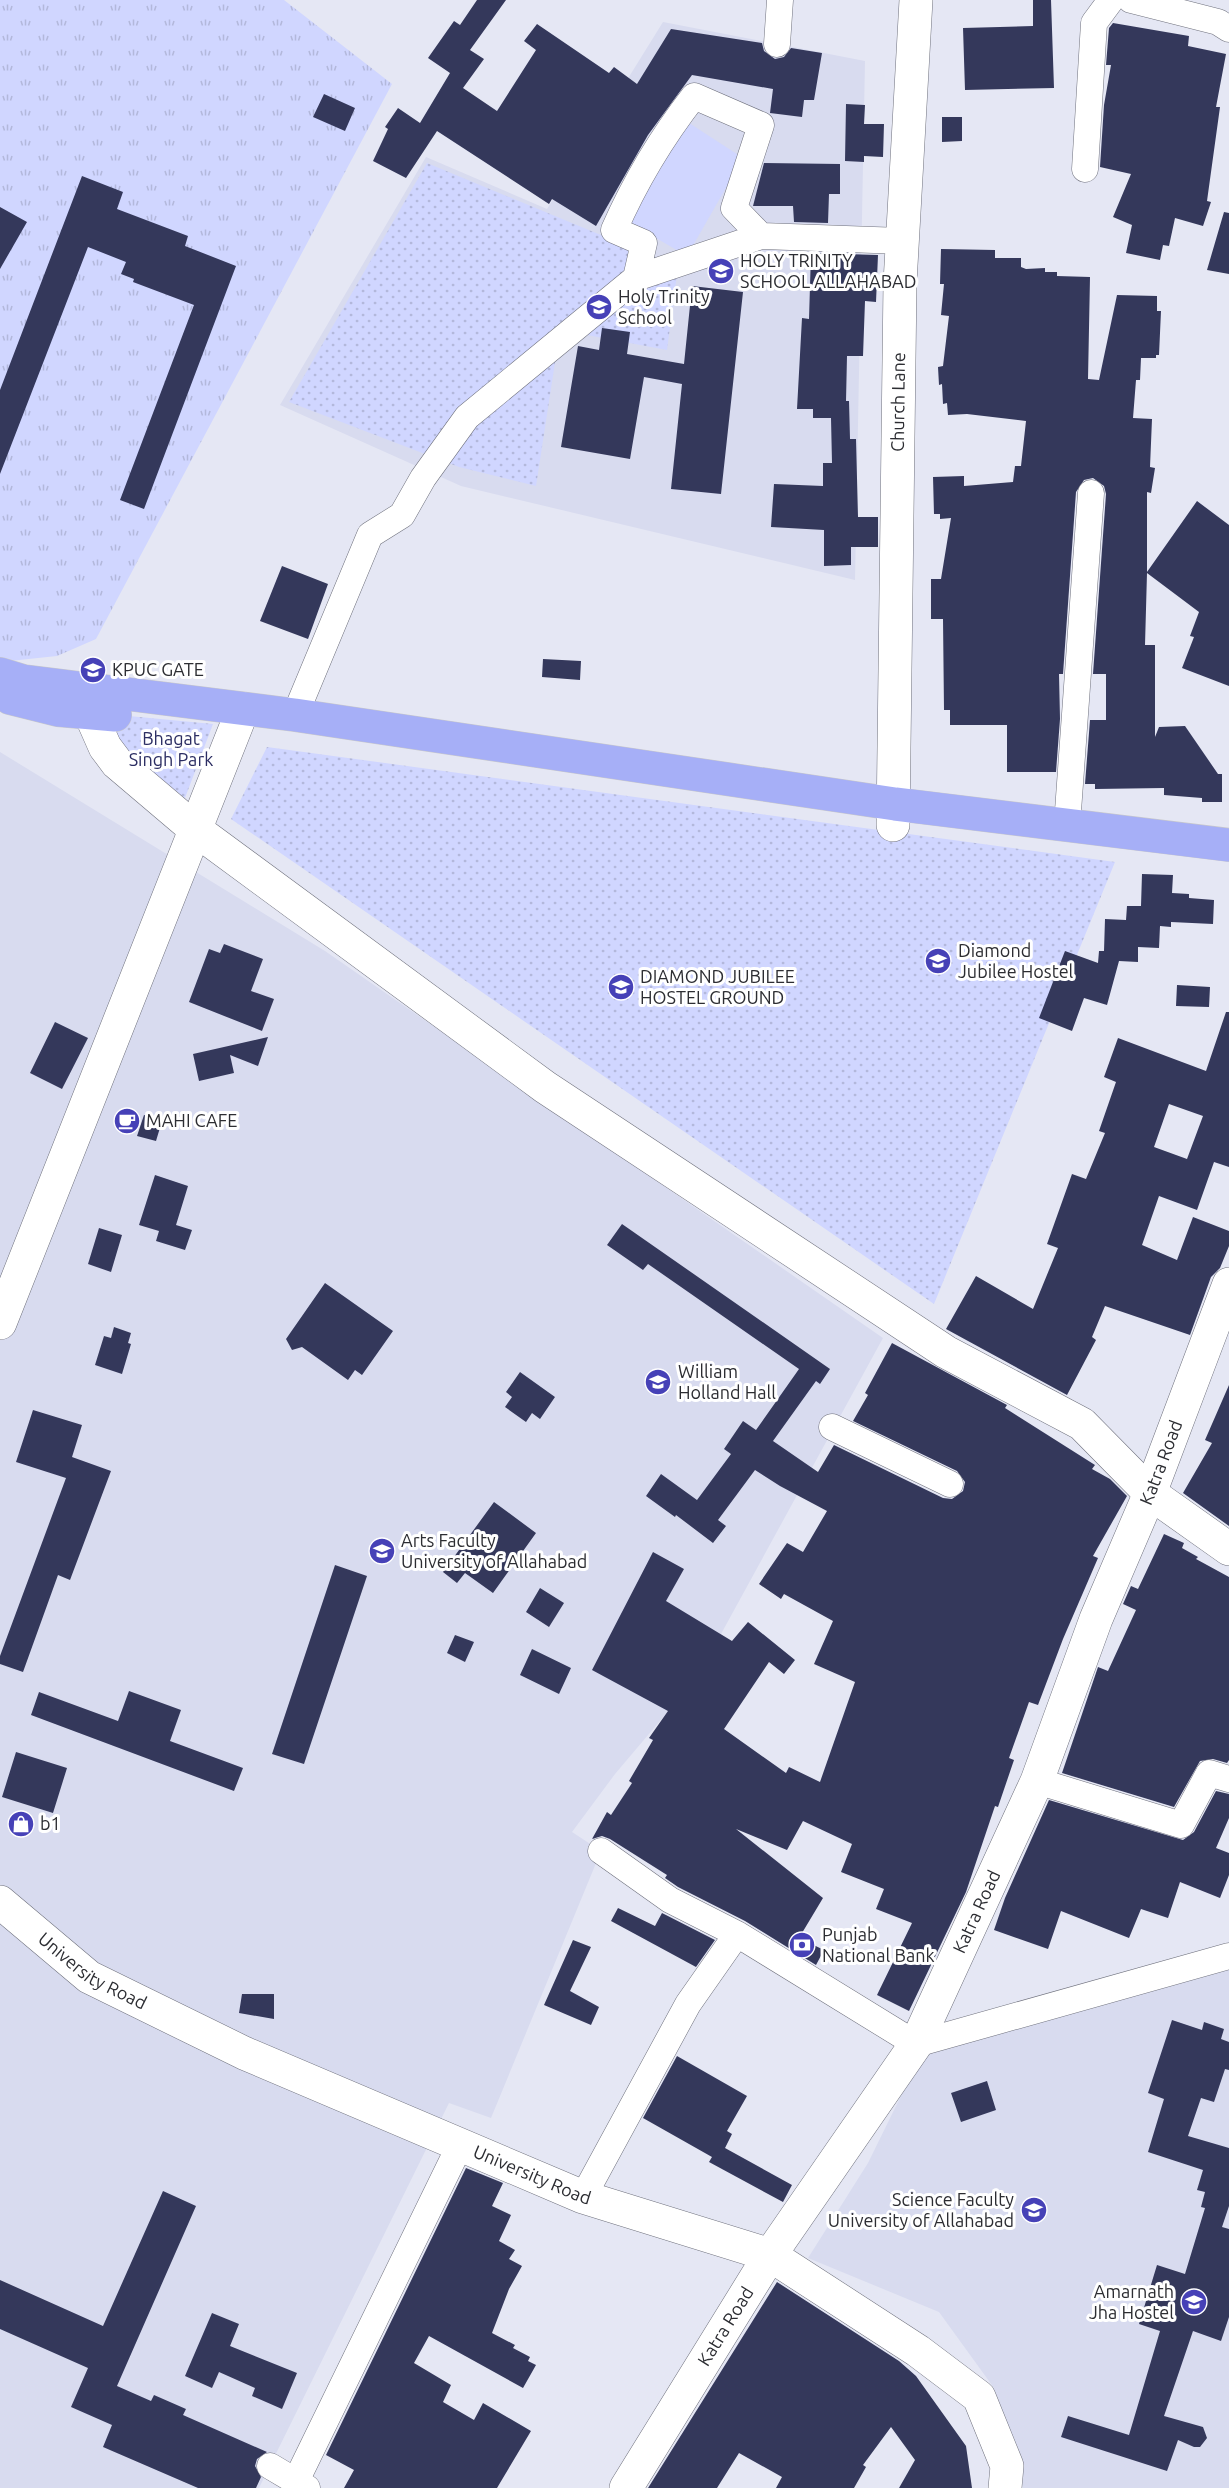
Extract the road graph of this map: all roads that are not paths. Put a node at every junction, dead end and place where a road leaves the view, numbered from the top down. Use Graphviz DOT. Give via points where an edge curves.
graph roads {
  1 [pos="780,0"];
  2 [pos="916,0"];
  3 [pos="1111,0"];
  4 [pos="1131,0"];
  5 [pos="1229,29"];
  6 [pos="777,44"];
  7 [pos="1086,169"];
  8 [pos="761,236"];
  9 [pos="902,241"];
  10 [pos="636,278"];
  11 [pos="1091,493"];
  12 [pos="0,674"];
  13 [pos="0,695"];
  14 [pos="90,713"];
  15 [pos="295,715"];
  16 [pos="239,719"];
  17 [pos="894,815"];
  18 [pos="1067,825"];
  19 [pos="196,830"];
  20 [pos="1229,844"];
  21 [pos="1229,865"];
  22 [pos="1229,1284"];
  23 [pos="0,1323"];
  24 [pos="832,1427"];
  25 [pos="950,1484"];
  26 [pos="1150,1493"];
  27 [pos="1229,1549"];
  28 [pos="1229,1779"];
  29 [pos="1037,1781"];
  30 [pos="601,1851"];
  31 [pos="0,1902"];
  32 [pos="736,1934"];
  33 [pos="1229,1956"];
  34 [pos="916,2043"];
  35 [pos="460,2145"];
  36 [pos="583,2197"];
  37 [pos="770,2255"];
  38 [pos="270,2466"];
  39 [pos="301,2485"];
  40 [pos="626,2488"];
  41 [pos="1005,2488"];
  1 -- 6 [label="street"];
  2 -- 9 [label="street, Church Lane"];
  3 -- 7 [label="street" via="1094,23"];
  4 -- 5 [label="street" via="1218,22"];
  8 -- 9 [label="street"];
  8 -- 10 [label="street"];
  8 -- 10 [label="street" via="734,208 761,125 694,96 632,191 614,230 644,243"];
  9 -- 17 [label="street, Church Lane"];
  10 -- 15 [label="street" via="467,417 402,515 370,535"];
  11 -- 18 [label="street"];
  12 -- 16 [label="highway"];
  13 -- 14 [label="highway" via="58,710"];
  14 -- 16 [label="highway"];
  14 -- 19 [label="street" via="117,763"];
  15 -- 16 [label="highway"];
  15 -- 17 [label="highway"];
  16 -- 17 [label="highway"];
  16 -- 19 [label="street"];
  17 -- 18 [label="highway"];
  17 -- 21 [label="highway"];
  18 -- 20 [label="highway"];
  19 -- 23 [label="street"];
  19 -- 26 [label="street" via="545,1087 946,1352 1082,1424"];
  22 -- 26 [label="street, Katra Road"];
  24 -- 25 [label="street"];
  26 -- 27 [label="street"];
  26 -- 29 [label="street, Katra Road" via="1096,1619"];
  28 -- 29 [label="street" via="1209,1773 1181,1825"];
  29 -- 34 [label="street, Katra Road"];
  30 -- 32 [label="street" via="670,1900"];
  31 -- 35 [label="street, University Road" via="89,1977 244,2053"];
  32 -- 34 [label="street"];
  32 -- 36 [label="street" via="688,2004"];
  33 -- 34 [label="street"];
  34 -- 37 [label="street, Katra Road"];
  35 -- 36 [label="street, University Road"];
  35 -- 39 [label="street"];
  36 -- 37 [label="street, University Road"];
  37 -- 40 [label="street, Katra Road"];
  37 -- 41 [label="street, University Road" via="918,2351 979,2397 1007,2466"];
  38 -- 39 [label="street"];
}
